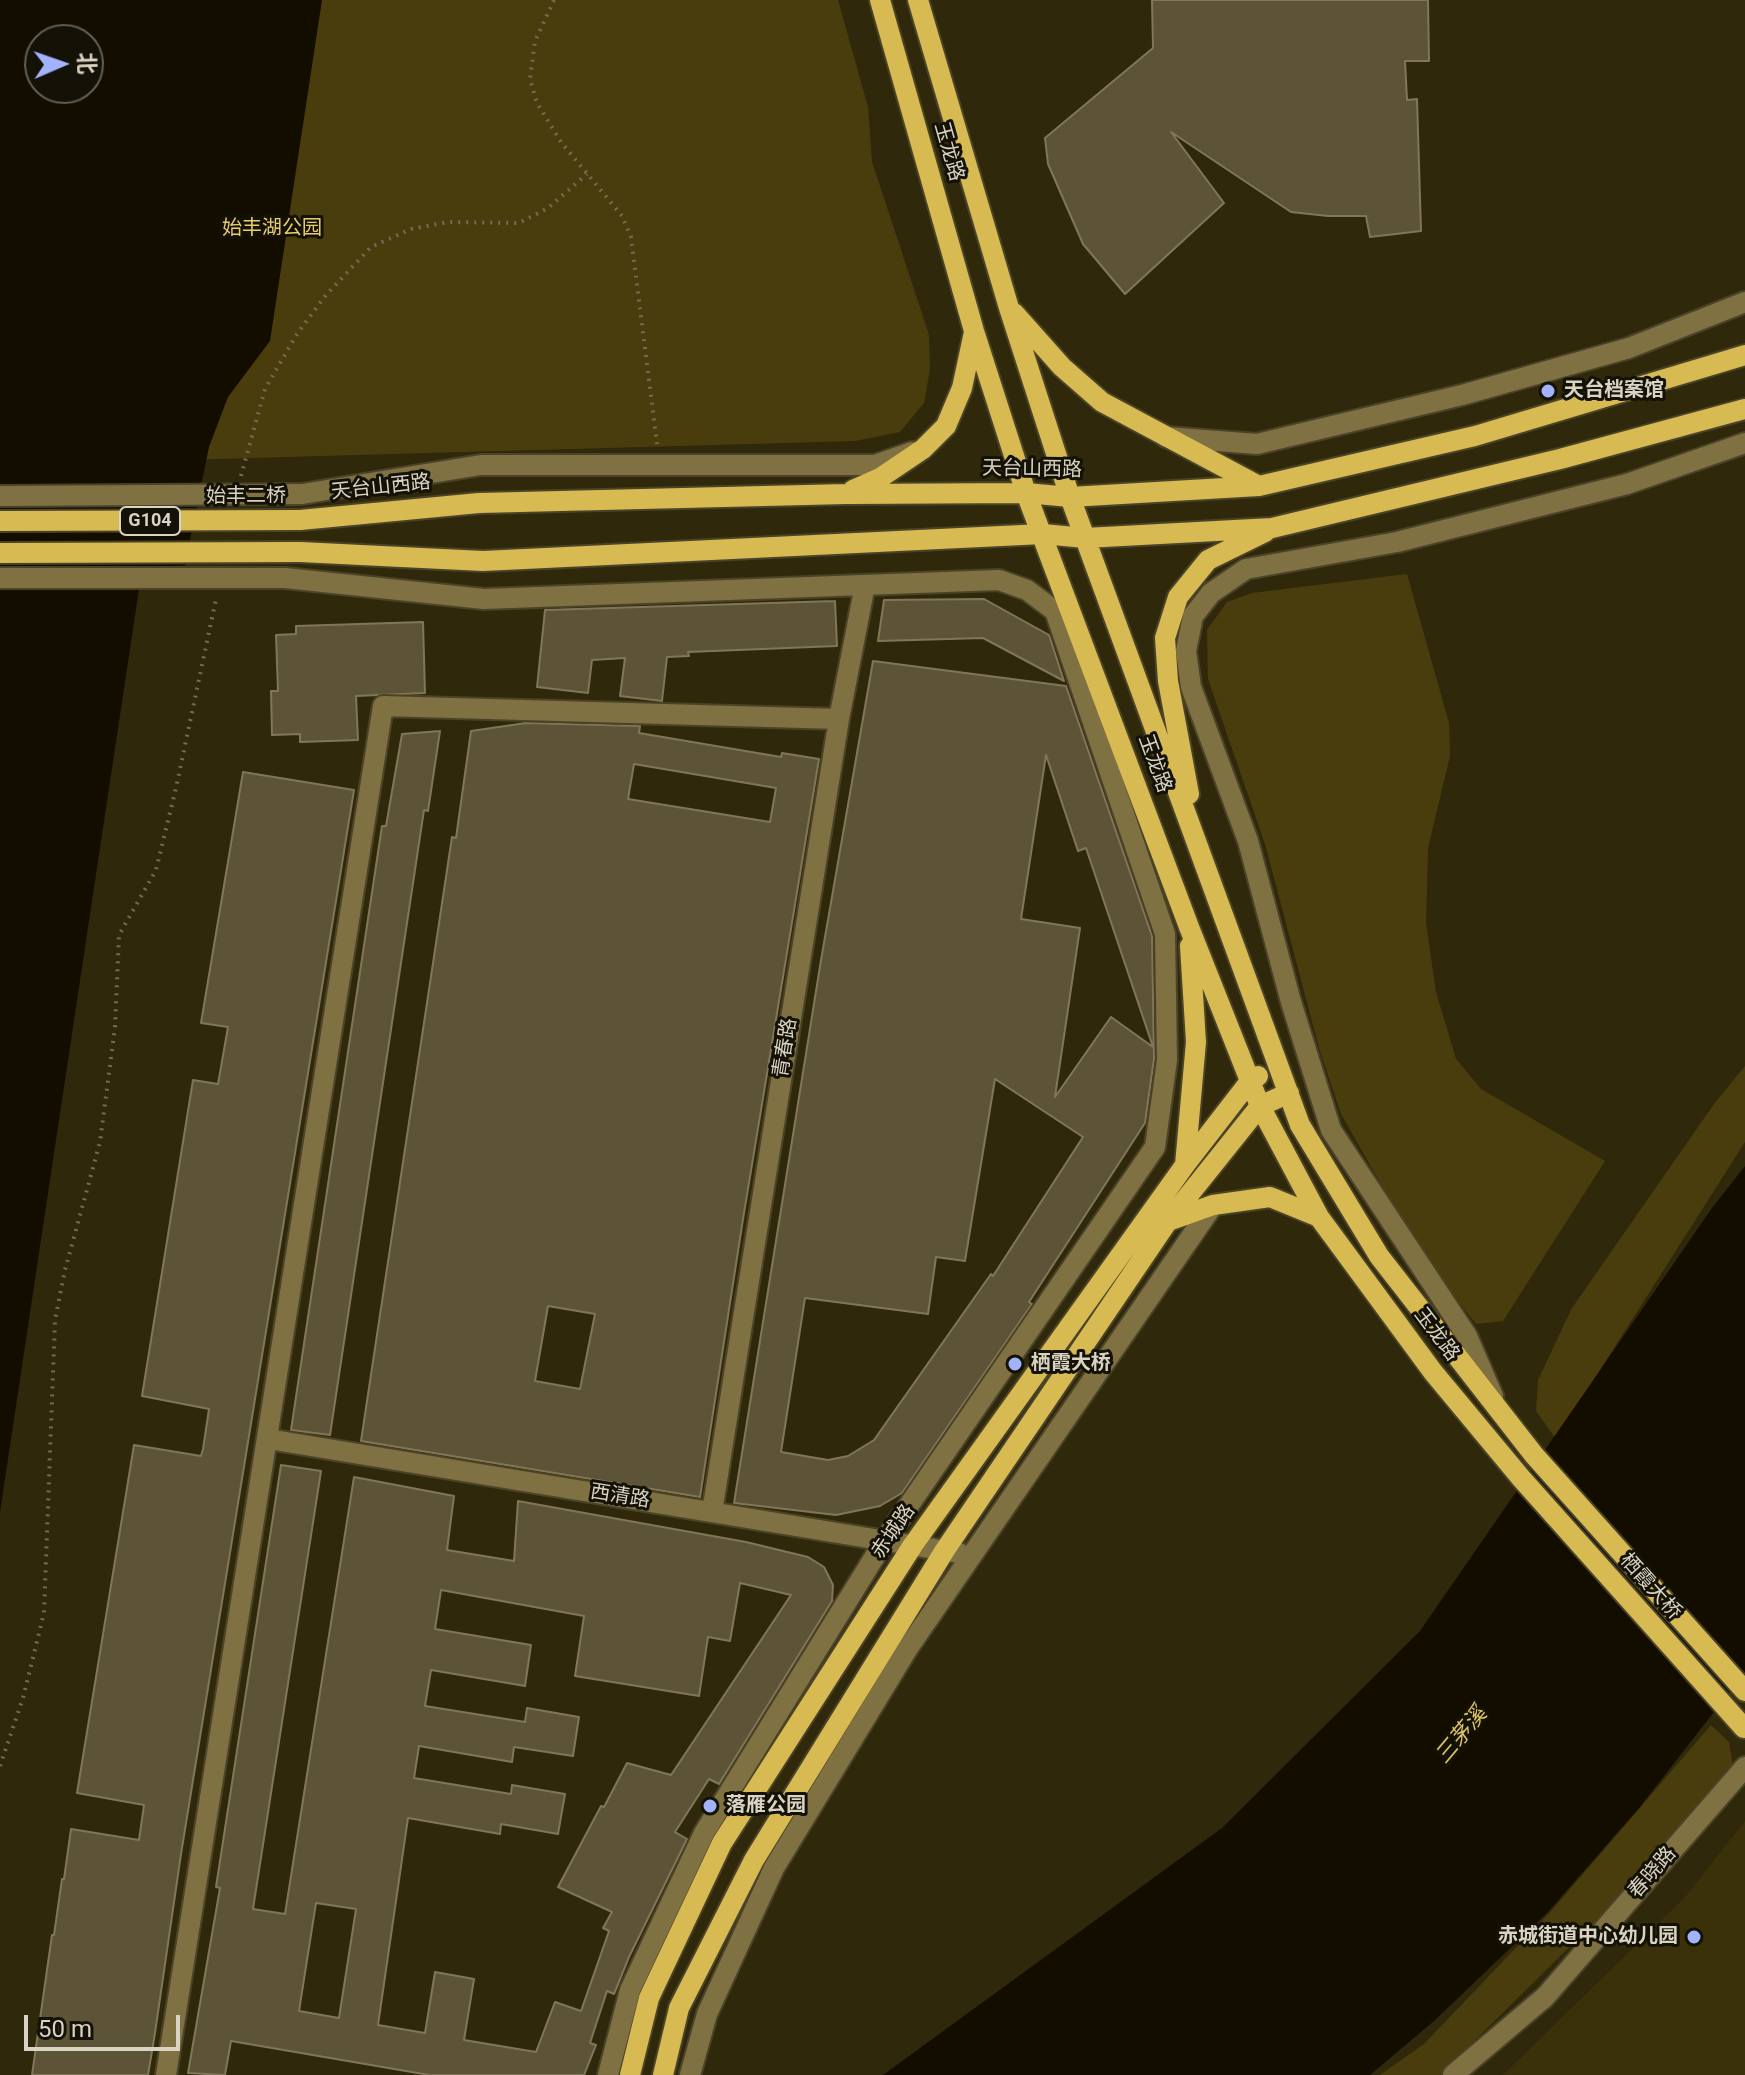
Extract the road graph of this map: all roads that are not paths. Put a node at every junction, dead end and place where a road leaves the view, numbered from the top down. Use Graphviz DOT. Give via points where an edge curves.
graph roads {
  1 [pos="880,0"];
  2 [pos="918,0"];
  3 [pos="1745,302"];
  4 [pos="1009,308"];
  5 [pos="974,331"];
  6 [pos="1745,355"];
  7 [pos="1745,409"];
  8 [pos="1166,437"];
  9 [pos="1745,443"];
  10 [pos="923,449"];
  11 [pos="1259,486"];
  12 [pos="1026,493"];
  13 [pos="846,494"];
  14 [pos="0,496"];
  15 [pos="1070,497"];
  16 [pos="300,520"];
  17 [pos="0,521"];
  18 [pos="1272,528"];
  19 [pos="1043,534"];
  20 [pos="1085,538"];
  21 [pos="0,553"];
  22 [pos="0,578"];
  23 [pos="865,585"];
  24 [pos="839,719"];
  25 [pos="1199,849"];
  26 [pos="1189,927"];
  27 [pos="1277,1064"];
  28 [pos="1250,1081"];
  29 [pos="1289,1093"];
  30 [pos="1260,1106"];
  31 [pos="1185,1165"];
  32 [pos="1213,1205"];
  33 [pos="1319,1217"];
  34 [pos="1168,1221"];
  35 [pos="1498,1407"];
  36 [pos="268,1439"];
  37 [pos="1534,1455"];
  38 [pos="1521,1478"];
  39 [pos="712,1512"];
  40 [pos="885,1540"];
  41 [pos="913,1545"];
  42 [pos="945,1550"];
  43 [pos="971,1556"];
  44 [pos="1745,1691"];
  45 [pos="1744,1729"];
  46 [pos="1745,1767"];
  47 [pos="166,2075"];
  48 [pos="608,2075"];
  49 [pos="630,2075"];
  50 [pos="663,2075"];
  51 [pos="690,2075"];
  52 [pos="1453,2075"];
  1 -- 5 [label="main road, 玉龙路"];
  2 -- 4 [label="main road, 玉龙路"];
  3 -- 8 [label="street" via="1629,348 1257,444"];
  4 -- 8 [label="main road" via="1102,402"];
  4 -- 15 [label="main road, 玉龙路"];
  5 -- 10 [label="main road" via="962,388 946,426"];
  5 -- 12 [label="main road, 玉龙路"];
  6 -- 11 [label="main road, 天台山西路" via="1475,436"];
  7 -- 18 [label="main road"];
  8 -- 11 [label="main road"];
  9 -- 35 [label="street" via="1627,484 1397,542 1246,569 1211,593 1193,616 1186,651 1191,687 1248,841 1331,1130 1467,1336"];
  10 -- 13 [label="main road"];
  10 -- 14 [label="street, bridge" via="875,465 481,465 302,494"];
  11 -- 15 [label="main road, 天台山西路"];
  12 -- 13 [label="main road, 天台山西路"];
  12 -- 15 [label="main road, 天台山西路"];
  12 -- 19 [label="main road, 玉龙路"];
  13 -- 16 [label="main road, 天台山西路" via="479,503"];
  15 -- 20 [label="main road, 玉龙路"];
  16 -- 17 [label="main road, 始丰二桥 / G104, bridge"];
  18 -- 20 [label="main road"];
  18 -- 25 [label="main road" via="1208,560 1178,597 1165,638"];
  19 -- 20 [label="main road"];
  19 -- 21 [label="main road, G104, bridge" via="483,561 300,552"];
  19 -- 26 [label="main road, 玉龙路"];
  20 -- 25 [label="main road, 玉龙路"];
  22 -- 23 [label="street, bridge" via="285,578 484,599"];
  23 -- 24 [label="street, 青春路"];
  23 -- 40 [label="street" via="999,580 1027,590 1055,611 1165,934 1167,1060 1155,1147"];
  24 -- 36 [label="street" via="383,706"];
  24 -- 39 [label="street, 青春路"];
  25 -- 27 [label="main road, 玉龙路"];
  26 -- 28 [label="main road, 玉龙路"];
  26 -- 31 [label="main road" via="1196,1042"];
  27 -- 28 [label="main road, 赤城路"];
  27 -- 29 [label="main road, 玉龙路"];
  28 -- 30 [label="main road, 玉龙路"];
  28 -- 31 [label="main road, 赤城路"];
  29 -- 30 [label="main road"];
  29 -- 35 [label="main road, 玉龙路" via="1300,1125 1379,1256"];
  30 -- 33 [label="main road, 玉龙路"];
  30 -- 34 [label="main road"];
  31 -- 41 [label="main road, 赤城路"];
  32 -- 33 [label="main road" via="1270,1197"];
  32 -- 34 [label="main road"];
  32 -- 43 [label="street"];
  33 -- 38 [label="main road, 玉龙路" via="1433,1372"];
  34 -- 42 [label="main road"];
  35 -- 37 [label="main road, 玉龙路"];
  36 -- 39 [label="street, 西清路"];
  36 -- 47 [label="street"];
  37 -- 44 [label="main road, 栖霞大桥"];
  38 -- 45 [label="main road, 栖霞大桥"];
  39 -- 40 [label="street, 西清路"];
  40 -- 41 [label="street, 西清路"];
  40 -- 48 [label="street" via="704,1833 630,1990"];
  41 -- 42 [label="street, 西清路"];
  41 -- 49 [label="main road, 赤城路" via="722,1843 649,1998"];
  42 -- 43 [label="street, 西清路"];
  42 -- 50 [label="main road" via="754,1860 679,2008"];
  43 -- 51 [label="street" via="908,1648 774,1868 707,2014"];
  46 -- 52 [label="street, 春晓路" via="1545,1997"];
}
